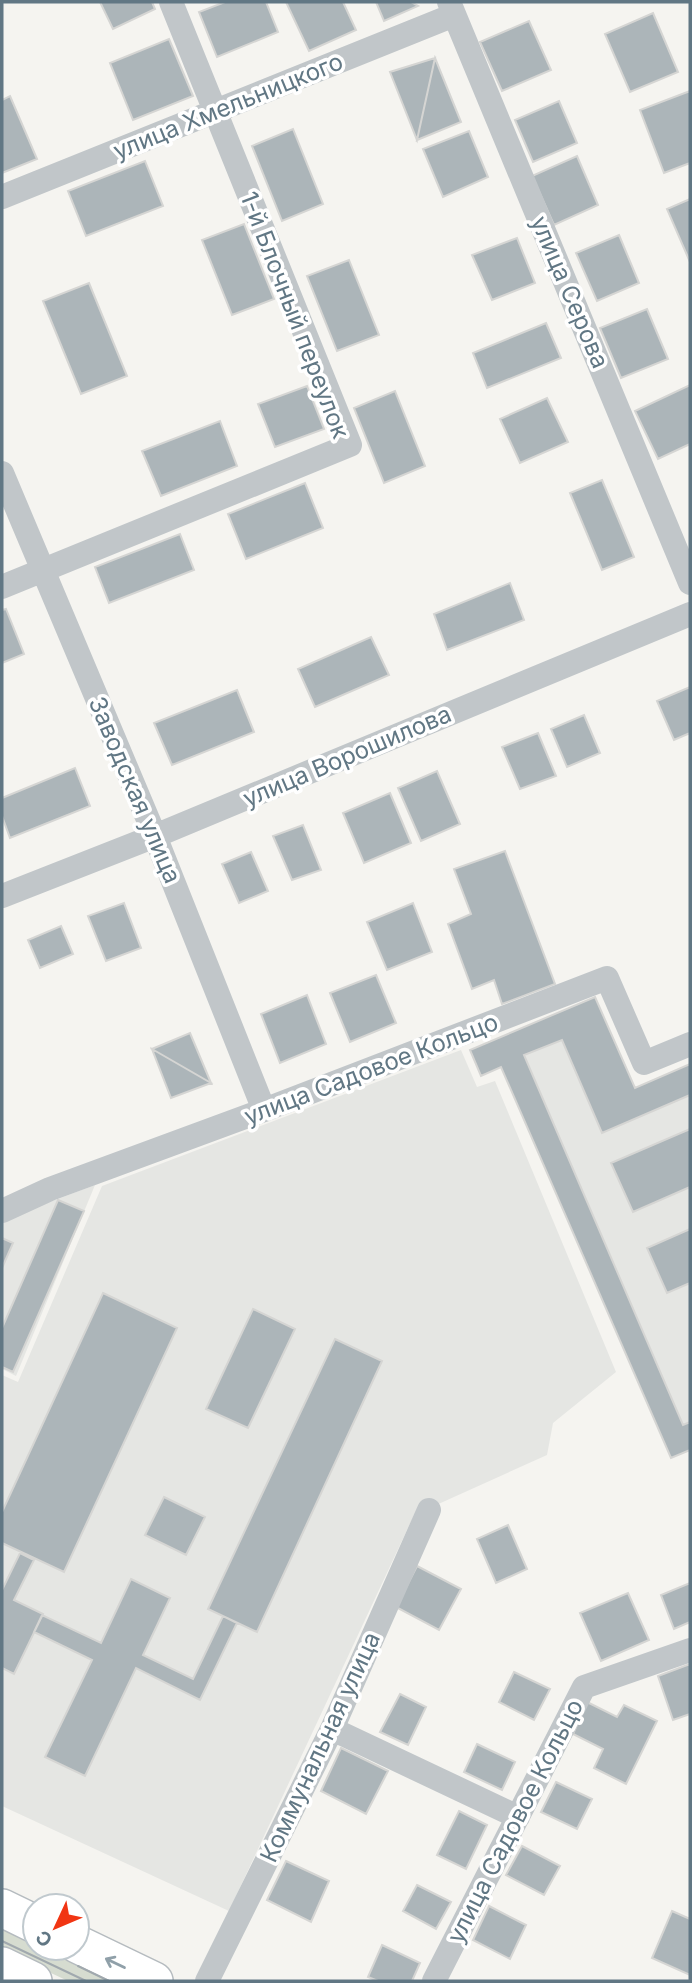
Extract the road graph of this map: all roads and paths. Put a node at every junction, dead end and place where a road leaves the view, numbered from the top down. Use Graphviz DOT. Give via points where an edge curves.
graph roads {
  1 [pos="171,2"];
  2 [pos="452,8"];
  3 [pos="215,112"];
  4 [pos="2,197"];
  5 [pos="2,473"];
  6 [pos="42,571"];
  7 [pos="690,583"];
  8 [pos="2,587"];
  9 [pos="690,614"];
  10 [pos="155,836"];
  11 [pos="2,895"];
  12 [pos="690,1044"];
  13 [pos="264,1110"];
  14 [pos="2,1211"];
  15 [pos="429,1510"];
  16 [pos="690,1650"];
  17 [pos="332,1729"];
  18 [pos="518,1817"];
  19 [pos="2,1908"];
  20 [pos="21,1917"];
  21 [pos="91,1951"];
  22 [pos="2,1966"];
  23 [pos="33,1981"];
  24 [pos="154,1981"];
  25 [pos="207,1981"];
  26 [pos="434,1981"];
  1 -- 3 [label="street"];
  2 -- 3 [label="street, улица Хмельницкого"];
  2 -- 7 [label="street, улица Серова"];
  3 -- 4 [label="street, улица Хмельницкого"];
  3 -- 6 [label="street, 1-й Блочный переулок" via="350,446"];
  5 -- 6 [label="street, Заводская улица"];
  6 -- 8 [label="street, 1-й Блочный переулок"];
  6 -- 10 [label="street, Заводская улица"];
  9 -- 10 [label="street, улица Ворошилова"];
  10 -- 11 [label="street, улица Ворошилова"];
  10 -- 13 [label="street, Заводская улица"];
  12 -- 13 [label="street, улица Садовое Кольцо" via="644,1063 607,978"];
  13 -- 14 [label="street, улица Садовое Кольцо"];
  15 -- 17 [label="street, Коммунальная улица"];
  16 -- 18 [label="street, улица Садовое Кольцо" via="584,1687"];
  17 -- 18 [label="street"];
  17 -- 25 [label="street, Коммунальная улица"];
  18 -- 26 [label="street, улица Садовое Кольцо"];
  19 -- 20 [label="street"];
  24 -- 21 [label="street, one-way"];
  22 -- 23 [label="street"];
}
